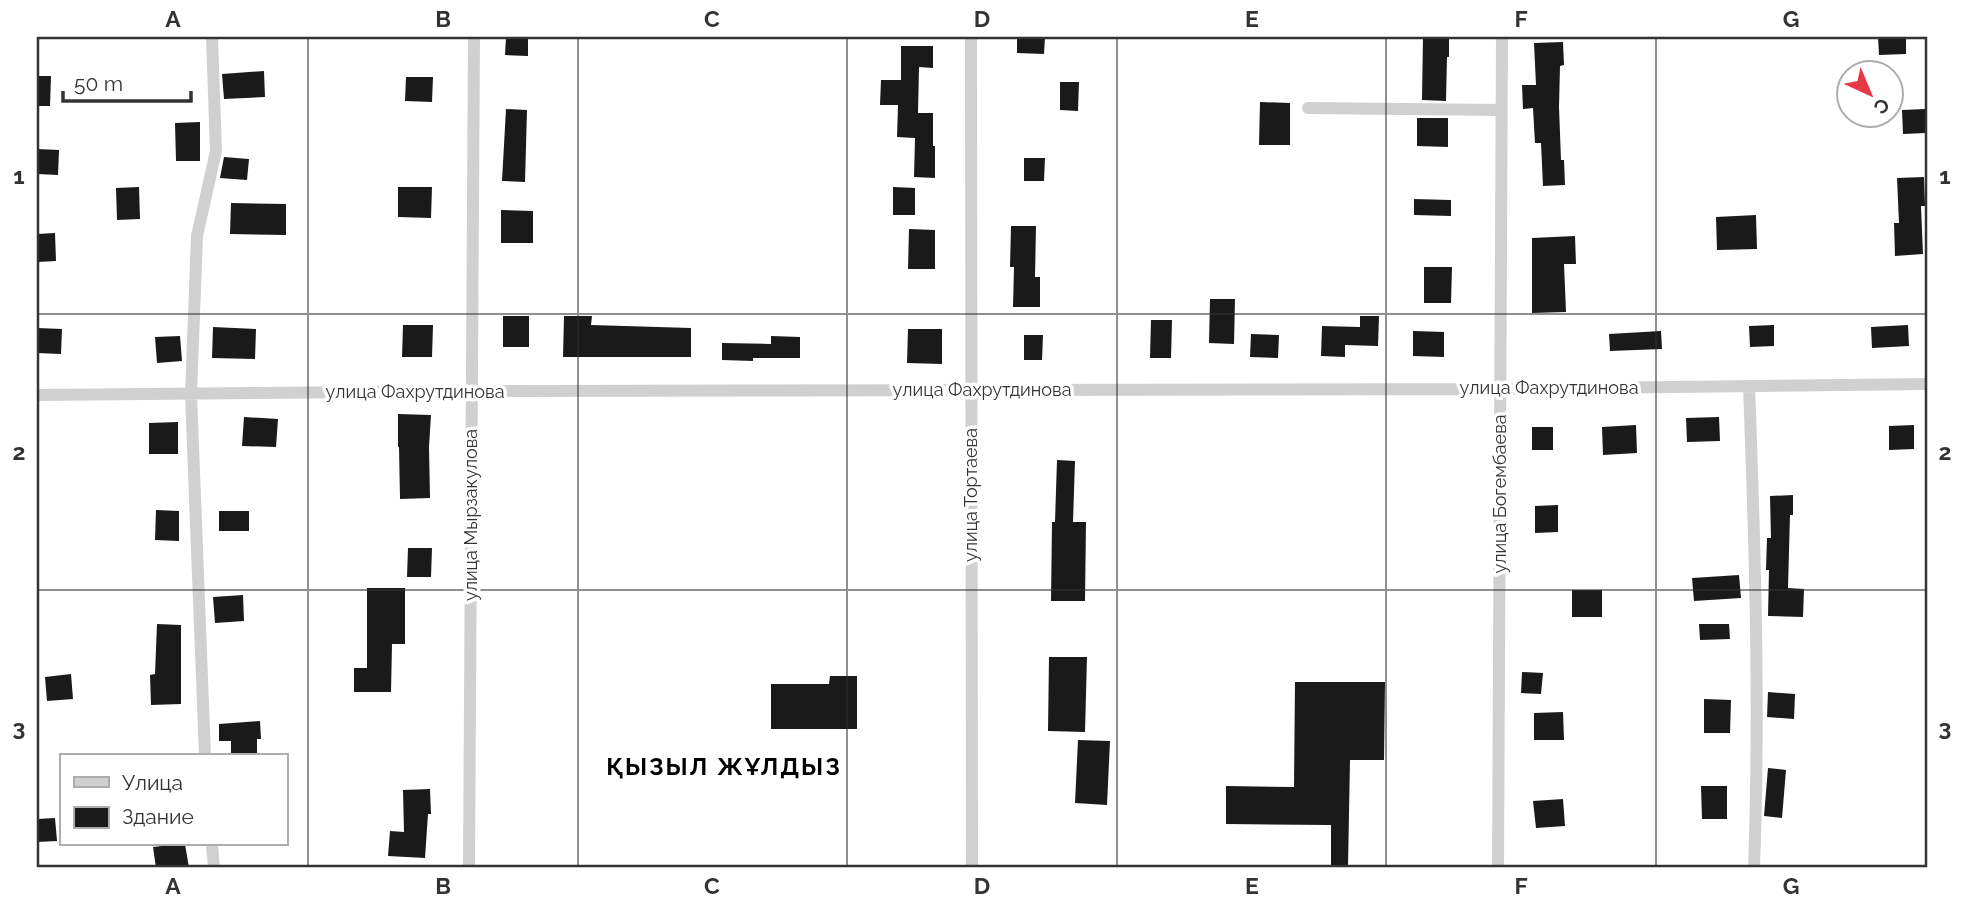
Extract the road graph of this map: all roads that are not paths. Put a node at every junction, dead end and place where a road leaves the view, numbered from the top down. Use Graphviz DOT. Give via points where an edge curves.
graph roads {
  1 [pos="212,37"];
  2 [pos="474,37"];
  3 [pos="971,37"];
  4 [pos="1502,37"];
  5 [pos="1308,108"];
  6 [pos="1501,110"];
  7 [pos="1927,384"];
  8 [pos="1749,386"];
  9 [pos="1500,389"];
  10 [pos="971,390"];
  11 [pos="472,391"];
  12 [pos="191,394"];
  13 [pos="37,395"];
  14 [pos="205,754"];
  15 [pos="212,846"];
  16 [pos="214,868"];
  17 [pos="469,868"];
  18 [pos="972,868"];
  19 [pos="1498,868"];
  20 [pos="1754,868"];
  1 -- 12 [label="street" via="216,151 197,236"];
  2 -- 11 [label="street, улица Мырзакулова"];
  3 -- 10 [label="street, улица Тортаева"];
  4 -- 6 [label="street, улица Богембаева"];
  5 -- 6 [label="street"];
  6 -- 9 [label="street, улица Богембаева"];
  7 -- 8 [label="street, улица Фахрутдинова"];
  8 -- 9 [label="street, улица Фахрутдинова"];
  8 -- 20 [label="street" via="1758,773"];
  9 -- 10 [label="street, улица Фахрутдинова"];
  9 -- 19 [label="street, улица Богембаева"];
  10 -- 11 [label="street, улица Фахрутдинова"];
  10 -- 18 [label="street, улица Тортаева"];
  11 -- 12 [label="street, улица Фахрутдинова"];
  11 -- 17 [label="street, улица Мырзакулова"];
  12 -- 13 [label="street, улица Фахрутдинова"];
  12 -- 14 [label="street"];
  15 -- 16 [label="street"];
}
